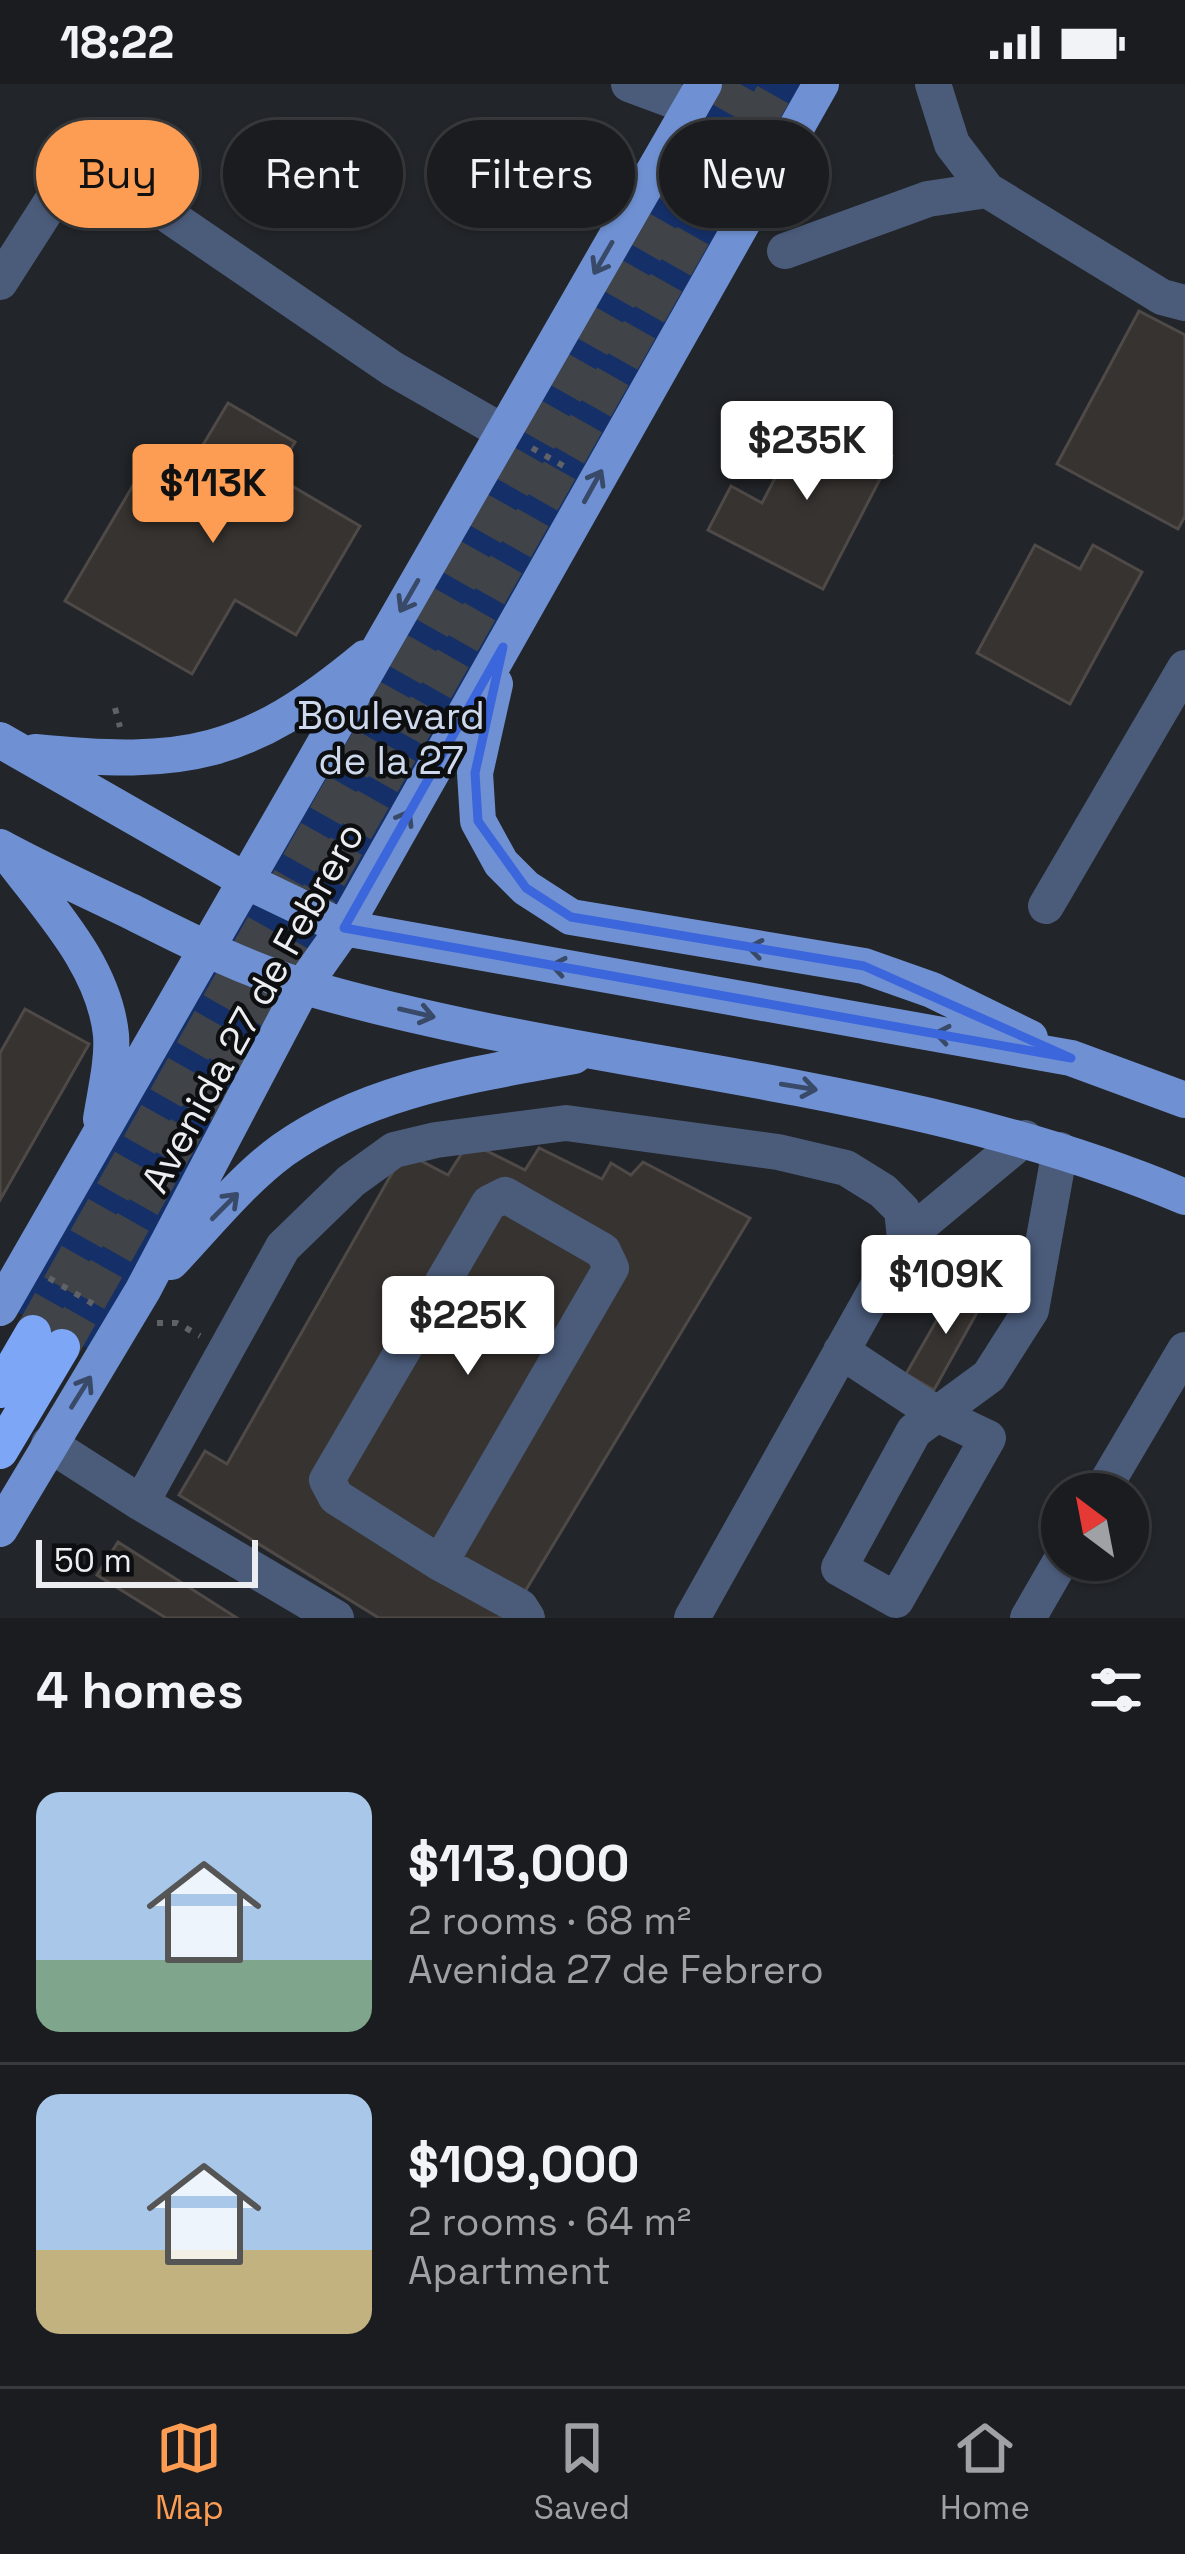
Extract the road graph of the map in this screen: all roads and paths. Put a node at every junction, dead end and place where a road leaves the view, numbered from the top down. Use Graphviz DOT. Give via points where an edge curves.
graph roads {
  1 [pos="628,84"];
  2 [pos="821,84"];
  3 [pos="933,84"];
  4 [pos="697,95"];
  5 [pos="986,190"];
  6 [pos="785,251"];
  7 [pos="0,282"];
  8 [pos="1185,303"];
  9 [pos="502,432"];
  10 [pos="594,484"];
  11 [pos="382,644"];
  12 [pos="503,647"];
  13 [pos="1185,668"];
  14 [pos="10,746"];
  15 [pos="2,848"];
  16 [pos="248,882"];
  17 [pos="1046,906"];
  18 [pos="344,928"];
  19 [pos="209,950"];
  20 [pos="303,986"];
  21 [pos="589,1052"];
  22 [pos="1071,1058"];
  23 [pos="1185,1100"];
  24 [pos="100,1132"];
  25 [pos="1025,1138"];
  26 [pos="1060,1150"];
  27 [pos="1185,1197"];
  28 [pos="905,1238"];
  29 [pos="15,1266"];
  30 [pos="143,1290"];
  31 [pos="0,1308"];
  32 [pos="124,1322"];
  33 [pos="226,1350"];
  34 [pos="1185,1350"];
  35 [pos="841,1352"];
  36 [pos="0,1390"];
  37 [pos="934,1413"];
  38 [pos="49,1444"];
  39 [pos="0,1451"];
  40 [pos="1112,1473"];
  41 [pos="141,1503"];
  42 [pos="0,1529"];
  43 [pos="440,1563"];
  44 [pos="1049,1581"];
  45 [pos="336,1618"];
  46 [pos="527,1618"];
  47 [pos="692,1618"];
  48 [pos="1028,1618"];
  1 -- 4 [label="street"];
  2 -- 10 [label="main road, Avenida 27 de Febrero"];
  3 -- 5 [label="street" via="952,145"];
  4 -- 9 [label="main road, Avenida 27 de Febrero, one-way"];
  5 -- 6 [label="street" via="928,199"];
  5 -- 8 [label="street" via="1162,297"];
  7 -- 9 [label="street" via="66,179 105,172 393,369"];
  9 -- 10 [label="path"];
  9 -- 11 [label="main road, Avenida 27 de Febrero, one-way"];
  12 -- 10 [label="main road, Avenida 27 de Febrero, one-way"];
  11 -- 14 [label="main road" via="316,699 252,737 183,756 103,759"];
  11 -- 16 [label="main road, Avenida 27 de Febrero"];
  18 -- 12 [label="main road, Avenida 27 de Febrero, one-way"];
  22 -- 12 [label="main road, one-way" via="864,966 571,917 526,888 478,821 475,773"];
  13 -- 17 [label="street"];
  14 -- 16 [label="main road"];
  15 -- 19 [label="main road"];
  15 -- 24 [label="main road" via="97,982 111,1037"];
  16 -- 18 [label="main road"];
  16 -- 19 [label="main road, Avenida 27 de Febrero"];
  18 -- 20 [label="main road, Avenida 27 de Febrero"];
  22 -- 18 [label="main road, one-way"];
  19 -- 20 [label="main road"];
  19 -- 24 [label="main road, Avenida 27 de Febrero"];
  20 -- 21 [label="main road, one-way"];
  20 -- 30 [label="main road, Avenida 27 de Febrero"];
  21 -- 25 [label="main road, one-way" via="821,1090"];
  30 -- 21 [label="main road, one-way" via="282,1151 345,1114 422,1084"];
  22 -- 23 [label="main road"];
  24 -- 29 [label="main road, Avenida 27 de Febrero"];
  25 -- 26 [label="main road"];
  25 -- 28 [label="street"];
  26 -- 27 [label="main road"];
  26 -- 37 [label="street" via="1031,1310 989,1376"];
  28 -- 33 [label="street" via="902,1210 884,1191 846,1168 778,1152 566,1124 436,1140 394,1150 351,1180 283,1247"];
  28 -- 35 [label="street"];
  29 -- 31 [label="main road, Avenida 27 de Febrero"];
  29 -- 32 [label="path"];
  30 -- 32 [label="main road, Avenida 27 de Febrero"];
  32 -- 33 [label="path" via="176,1323"];
  38 -- 32 [label="main road, Avenida 27 de Febrero, one-way"];
  33 -- 41 [label="street"];
  34 -- 40 [label="street"];
  35 -- 37 [label="street"];
  35 -- 47 [label="street"];
  36 -- 39 [label="highway" via="47,1340"];
  37 -- 37 [label="street" via="914,1431 839,1568 896,1600 988,1438"];
  38 -- 41 [label="street"];
  38 -- 42 [label="main road, Avenida 27 de Febrero"];
  41 -- 45 [label="street"];
  43 -- 43 [label="street" via="336,1497 327,1480 489,1203 505,1195 603,1251 611,1268"];
  43 -- 46 [label="street"];
  44 -- 48 [label="street"];
}
